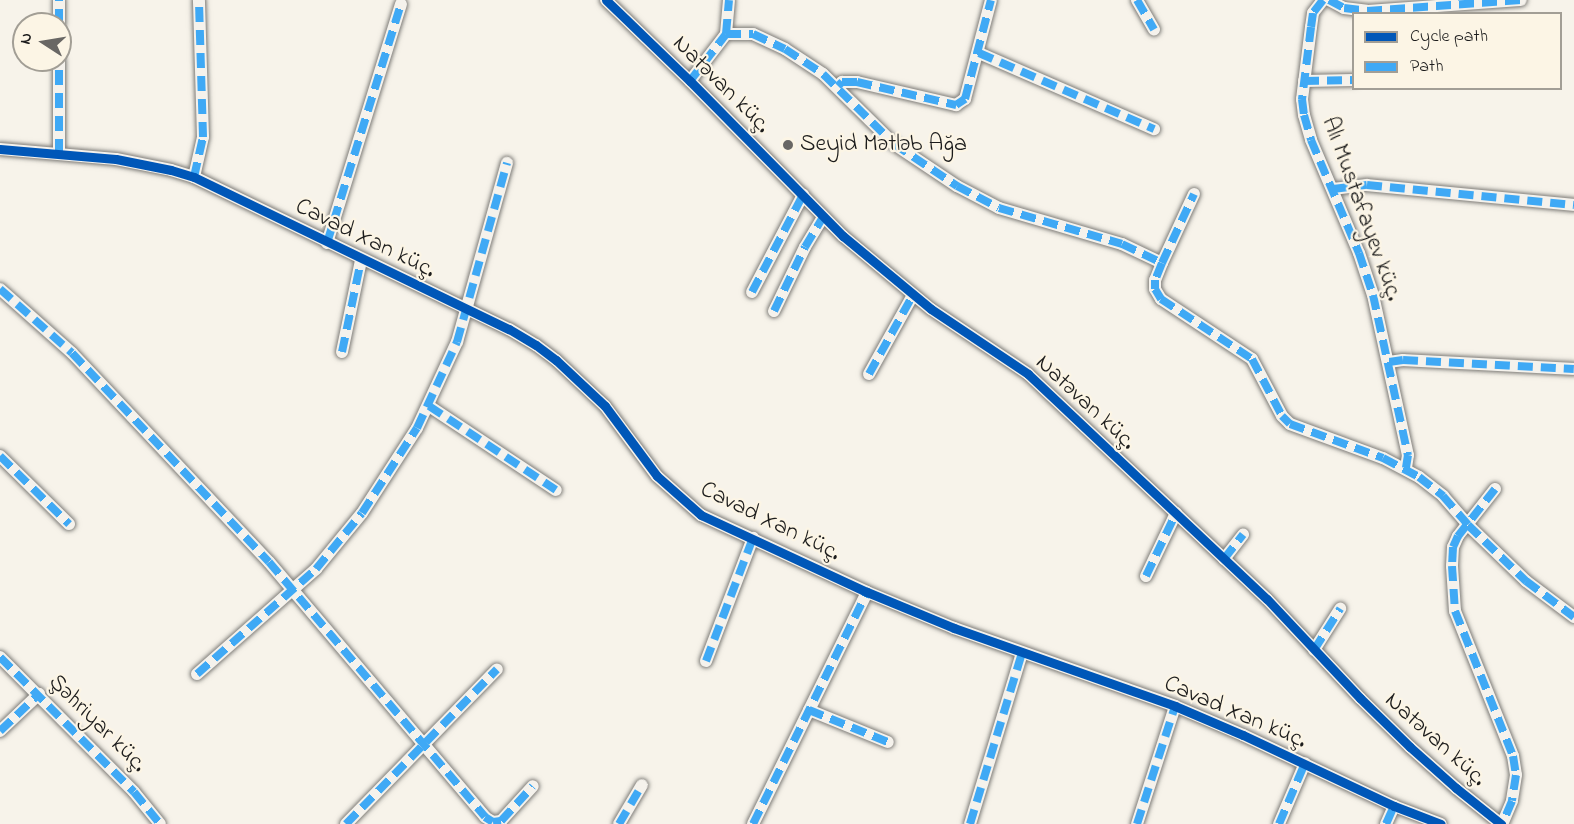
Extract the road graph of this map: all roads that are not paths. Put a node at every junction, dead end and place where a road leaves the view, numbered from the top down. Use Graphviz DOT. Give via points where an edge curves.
graph roads {
  1 [pos="199,0"];
  2 [pos="606,0"];
  3 [pos="729,0"];
  4 [pos="991,0"];
  5 [pos="1137,0"];
  6 [pos="1323,0"];
  7 [pos="1329,0"];
  8 [pos="1521,0"];
  9 [pos="1463,2"];
  10 [pos="401,4"];
  11 [pos="1154,29"];
  12 [pos="726,34"];
  13 [pos="979,53"];
  14 [pos="59,72"];
  15 [pos="1352,80"];
  16 [pos="690,81"];
  17 [pos="1304,81"];
  18 [pos="838,86"];
  19 [pos="1154,129"];
  20 [pos="0,149"];
  21 [pos="59,154"];
  22 [pos="507,163"];
  23 [pos="194,177"];
  24 [pos="1333,189"];
  25 [pos="1194,194"];
  26 [pos="803,195"];
  27 [pos="1574,205"];
  28 [pos="824,217"];
  29 [pos="327,243"];
  30 [pos="361,260"];
  31 [pos="1162,263"];
  32 [pos="0,289"];
  33 [pos="752,292"];
  34 [pos="913,295"];
  35 [pos="466,310"];
  36 [pos="774,311"];
  37 [pos="342,352"];
  38 [pos="1389,362"];
  39 [pos="1574,369"];
  40 [pos="869,374"];
  41 [pos="429,406"];
  42 [pos="0,456"];
  43 [pos="1406,468"];
  44 [pos="1495,489"];
  45 [pos="556,490"];
  46 [pos="1176,513"];
  47 [pos="69,524"];
  48 [pos="1468,525"];
  49 [pos="1243,535"];
  50 [pos="753,538"];
  51 [pos="1224,559"];
  52 [pos="1146,576"];
  53 [pos="292,591"];
  54 [pos="867,592"];
  55 [pos="1340,609"];
  56 [pos="1574,617"];
  57 [pos="1314,650"];
  58 [pos="1022,653"];
  59 [pos="0,657"];
  60 [pos="706,662"];
  61 [pos="497,669"];
  62 [pos="197,674"];
  63 [pos="39,694"];
  64 [pos="1175,706"];
  65 [pos="809,710"];
  66 [pos="0,731"];
  67 [pos="888,742"];
  68 [pos="424,744"];
  69 [pos="1305,763"];
  70 [pos="642,785"];
  71 [pos="533,786"];
  72 [pos="1394,806"];
  73 [pos="160,824"];
  74 [pos="346,824"];
  75 [pos="619,824"];
  76 [pos="753,824"];
  77 [pos="970,824"];
  78 [pos="1137,824"];
  79 [pos="1279,824"];
  80 [pos="1386,824"];
  81 [pos="1440,824"];
  82 [pos="1502,824"];
  1 -- 23 [label="street" via="202,137"];
  2 -- 16 [label="street, Natəvan küç."];
  3 -- 12 [label="street"];
  4 -- 13 [label="street"];
  5 -- 11 [label="street"];
  6 -- 17 [label="street, Alı Mustafayev küç." via="1313,13"];
  7 -- 9 [label="street" via="1360,11"];
  8 -- 9 [label="street"];
  10 -- 29 [label="street"];
  12 -- 16 [label="street"];
  12 -- 18 [label="street" via="753,34 804,60"];
  13 -- 18 [label="street" via="965,99 956,105 857,82 842,82"];
  13 -- 19 [label="street"];
  14 -- 21 [label="street"];
  15 -- 17 [label="street"];
  16 -- 26 [label="street, Natəvan küç."];
  17 -- 24 [label="street, Alı Mustafayev küç." via="1304,115"];
  18 -- 31 [label="street" via="894,144 957,186 999,208 1113,242"];
  20 -- 21 [label="street, Cavad Xan küç."];
  21 -- 23 [label="street, Cavad Xan küç." via="144,164"];
  22 -- 35 [label="street"];
  23 -- 29 [label="street, Cavad Xan küç."];
  24 -- 27 [label="street" via="1367,185"];
  24 -- 38 [label="street, Alı Mustafayev küç." via="1373,295"];
  25 -- 31 [label="street"];
  26 -- 28 [label="street, Natəvan küç."];
  26 -- 33 [label="street"];
  28 -- 34 [label="street, Natəvan küç."];
  28 -- 36 [label="street"];
  29 -- 30 [label="street, Cavad Xan küç."];
  30 -- 35 [label="street, Cavad Xan küç."];
  30 -- 37 [label="street"];
  31 -- 43 [label="street" via="1155,280 1161,298 1252,359 1290,424"];
  32 -- 53 [label="street" via="72,352"];
  34 -- 40 [label="street"];
  34 -- 46 [label="street, Natəvan küç." via="1028,374"];
  35 -- 41 [label="street" via="457,342"];
  35 -- 50 [label="street, Cavad Xan küç." via="509,329 556,360 605,406 657,476 679,498 701,514"];
  38 -- 39 [label="street"];
  38 -- 43 [label="street, Alı Mustafayev küç." via="1408,455"];
  41 -- 45 [label="street"];
  41 -- 53 [label="street" via="362,513 316,569"];
  42 -- 47 [label="street"];
  43 -- 48 [label="street" via="1443,496"];
  44 -- 48 [label="street"];
  46 -- 51 [label="street, Natəvan küç."];
  46 -- 52 [label="street"];
  48 -- 56 [label="street" via="1526,581"];
  48 -- 82 [label="street" via="1454,547 1455,611 1513,756 1516,775 1512,801"];
  49 -- 51 [label="street"];
  50 -- 54 [label="street, Cavad Xan küç."];
  50 -- 60 [label="street"];
  51 -- 57 [label="street, Natəvan küç."];
  53 -- 62 [label="street"];
  53 -- 68 [label="street"];
  54 -- 58 [label="street, Cavad Xan küç."];
  54 -- 65 [label="street"];
  55 -- 57 [label="street"];
  57 -- 82 [label="street, Natəvan küç." via="1410,747"];
  58 -- 64 [label="street, Cavad Xan küç."];
  58 -- 77 [label="street"];
  59 -- 63 [label="street, Şəhriyar küç."];
  61 -- 68 [label="street"];
  63 -- 66 [label="street"];
  63 -- 73 [label="street, Şəhriyar küç."];
  64 -- 69 [label="street, Cavad Xan küç."];
  64 -- 78 [label="street"];
  65 -- 67 [label="street"];
  65 -- 76 [label="street"];
  68 -- 71 [label="street" via="493,822 501,821"];
  68 -- 74 [label="street"];
  69 -- 72 [label="street, Cavad Xan küç."];
  69 -- 79 [label="street"];
  70 -- 75 [label="street"];
  72 -- 80 [label="street"];
  72 -- 81 [label="street, Cavad Xan küç."];
}
